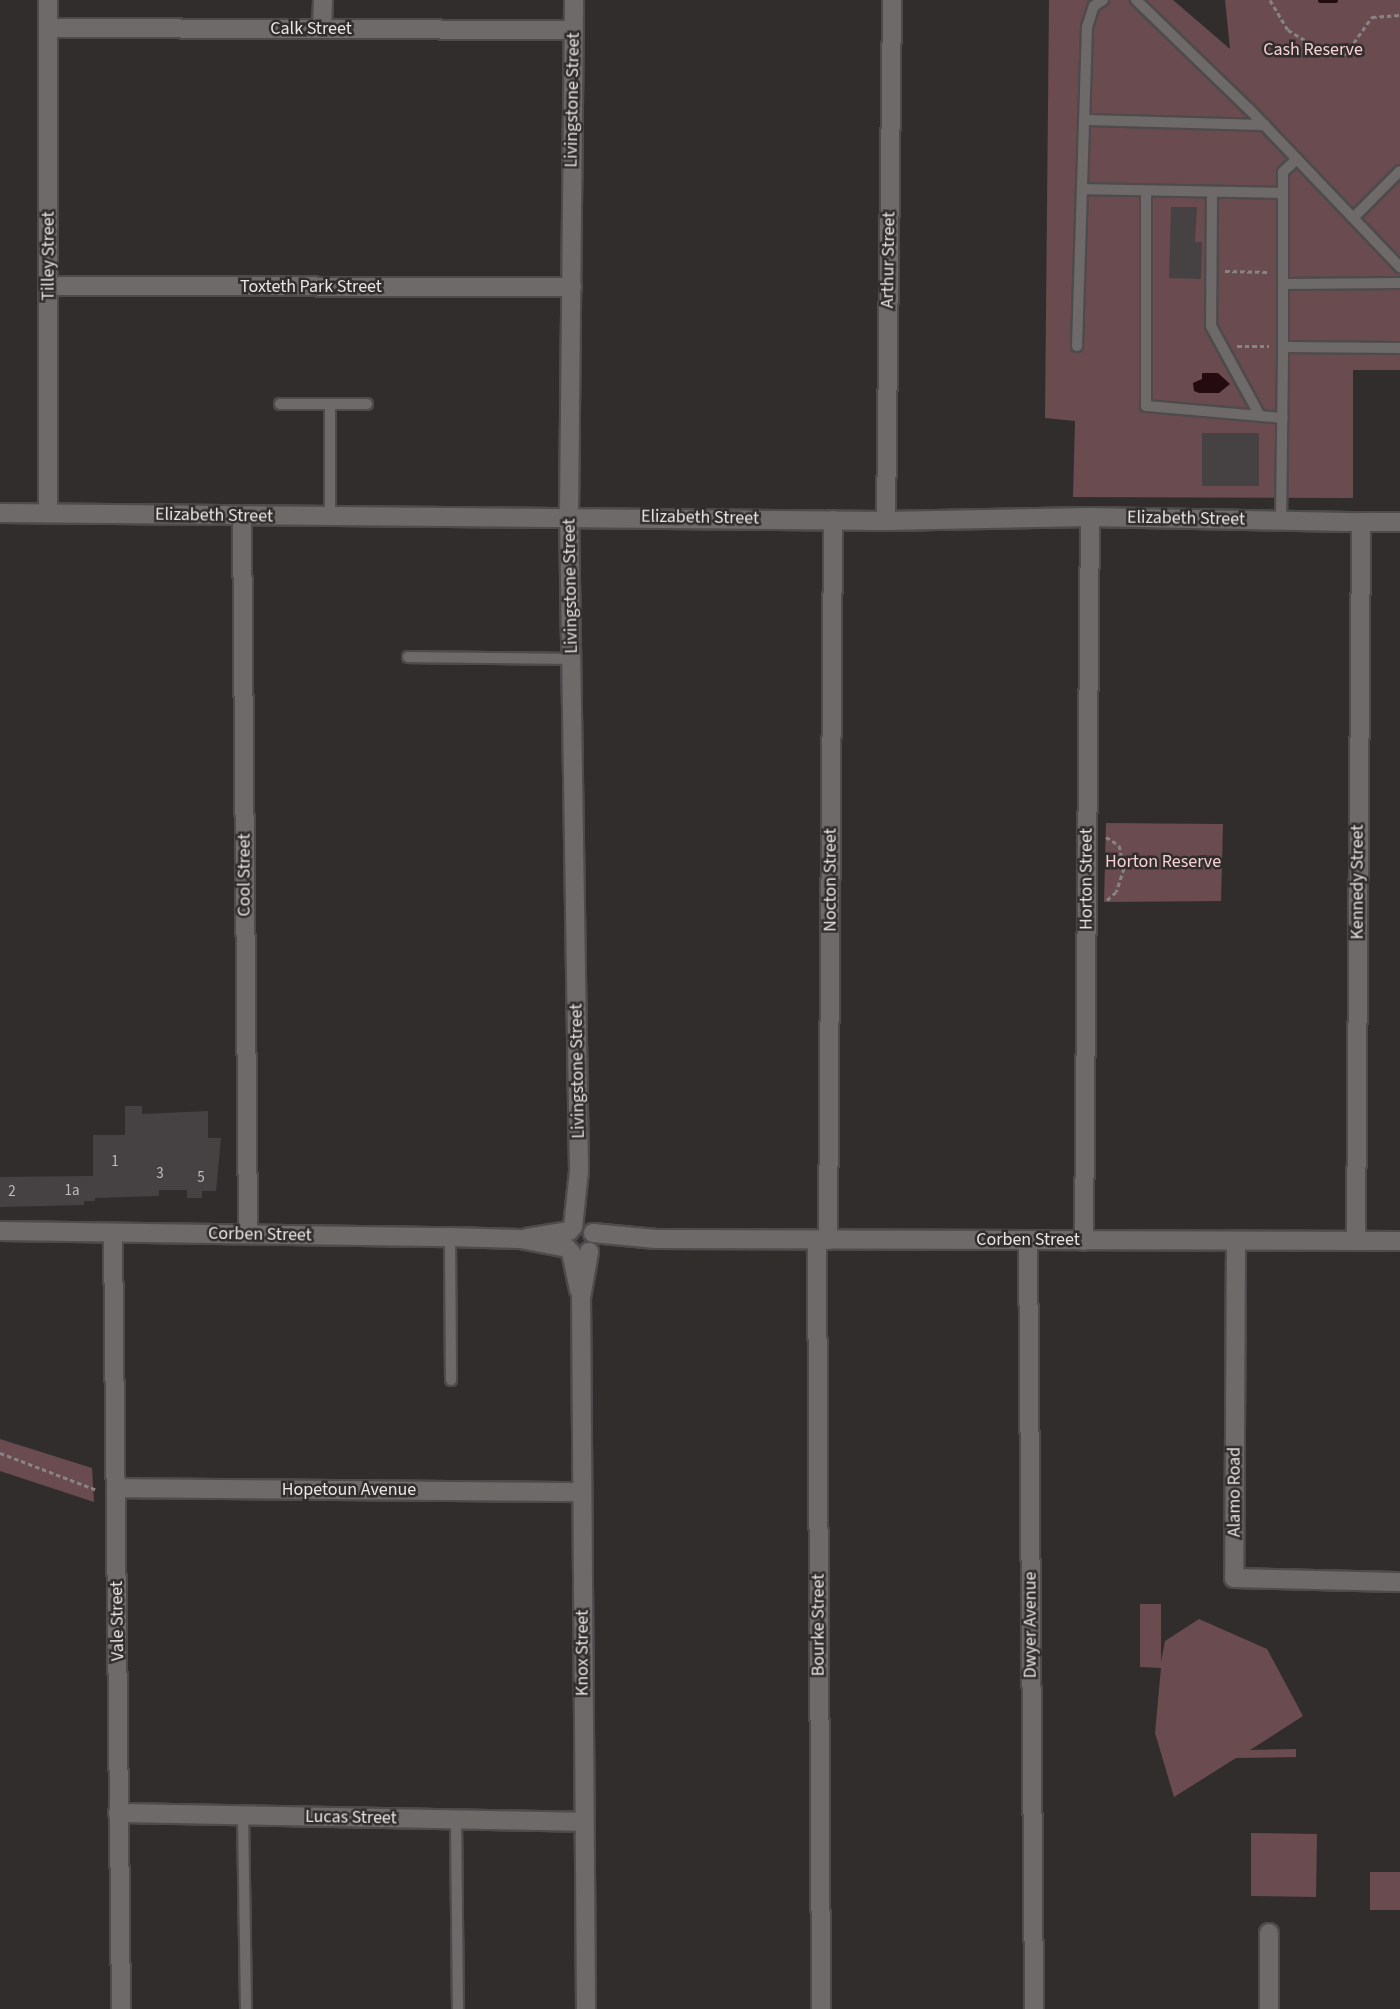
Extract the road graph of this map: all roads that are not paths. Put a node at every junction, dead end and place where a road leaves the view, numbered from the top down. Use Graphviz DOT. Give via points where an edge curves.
graph roads {
  1 [pos="48,0"];
  2 [pos="323,0"];
  3 [pos="574,0"];
  4 [pos="892,0"];
  5 [pos="1103,0"];
  6 [pos="1136,0"];
  7 [pos="48,28"];
  8 [pos="322,29"];
  9 [pos="574,30"];
  10 [pos="1084,120"];
  11 [pos="1265,125"];
  12 [pos="1297,159"];
  13 [pos="1400,171"];
  14 [pos="1082,189"];
  15 [pos="1146,192"];
  16 [pos="1212,193"];
  17 [pos="1283,193"];
  18 [pos="1353,218"];
  19 [pos="1400,267"];
  20 [pos="1400,283"];
  21 [pos="1283,284"];
  22 [pos="50,286"];
  23 [pos="572,287"];
  24 [pos="1077,346"];
  25 [pos="1283,346"];
  26 [pos="1400,348"];
  27 [pos="280,404"];
  28 [pos="330,404"];
  29 [pos="367,404"];
  30 [pos="1260,416"];
  31 [pos="1282,418"];
  32 [pos="0,513"];
  33 [pos="48,513"];
  34 [pos="242,516"];
  35 [pos="330,516"];
  36 [pos="569,516"];
  37 [pos="1090,517"];
  38 [pos="833,520"];
  39 [pos="1281,520"];
  40 [pos="886,521"];
  41 [pos="1361,522"];
  42 [pos="1400,522"];
  43 [pos="408,657"];
  44 [pos="572,659"];
  45 [pos="0,1231"];
  46 [pos="113,1234"];
  47 [pos="248,1234"];
  48 [pos="450,1237"];
  49 [pos="580,1240"];
  50 [pos="823,1240"];
  51 [pos="1028,1240"];
  52 [pos="1084,1240"];
  53 [pos="1236,1241"];
  54 [pos="1356,1241"];
  55 [pos="1400,1241"];
  56 [pos="452,1380"];
  57 [pos="582,1492"];
  58 [pos="116,1495"];
  59 [pos="1400,1582"];
  60 [pos="118,1813"];
  61 [pos="243,1815"];
  62 [pos="456,1820"];
  63 [pos="584,1822"];
  64 [pos="1269,1933"];
  65 [pos="120,2009"];
  66 [pos="246,2009"];
  67 [pos="458,2009"];
  68 [pos="586,2009"];
  69 [pos="821,2009"];
  70 [pos="1034,2009"];
  71 [pos="1269,2009"];
  1 -- 7 [label="street, Tilley Street"];
  2 -- 8 [label="street"];
  3 -- 9 [label="street, Livingstone Street"];
  4 -- 40 [label="street, Arthur Street"];
  5 -- 10 [label="lane" via="1094,6 1087,27"];
  6 -- 11 [label="lane"];
  7 -- 8 [label="street, Calk Street"];
  7 -- 22 [label="street, Tilley Street"];
  8 -- 9 [label="street, Calk Street"];
  9 -- 23 [label="street, Livingstone Street"];
  10 -- 11 [label="lane"];
  10 -- 14 [label="lane"];
  11 -- 12 [label="lane"];
  12 -- 17 [label="lane" via="1283,172"];
  12 -- 18 [label="lane"];
  13 -- 18 [label="lane"];
  14 -- 15 [label="lane"];
  14 -- 24 [label="lane"];
  15 -- 16 [label="lane"];
  15 -- 30 [label="lane" via="1146,406"];
  16 -- 17 [label="lane"];
  16 -- 30 [label="lane" via="1211,326"];
  17 -- 21 [label="lane"];
  18 -- 19 [label="lane"];
  20 -- 21 [label="lane"];
  21 -- 25 [label="lane"];
  22 -- 23 [label="street, Toxteth Park Street"];
  22 -- 33 [label="street, Tilley Street"];
  23 -- 36 [label="street, Livingstone Street"];
  25 -- 26 [label="lane"];
  25 -- 31 [label="lane"];
  27 -- 28 [label="lane"];
  28 -- 29 [label="lane"];
  28 -- 35 [label="lane"];
  30 -- 31 [label="lane"];
  31 -- 39 [label="lane"];
  32 -- 33 [label="street, Elizabeth Street"];
  33 -- 34 [label="street, Elizabeth Street"];
  34 -- 35 [label="street, Elizabeth Street"];
  34 -- 47 [label="street, Cool Street"];
  35 -- 36 [label="street, Elizabeth Street"];
  36 -- 38 [label="street, Elizabeth Street"];
  36 -- 44 [label="street, Livingstone Street"];
  37 -- 39 [label="street, Elizabeth Street"];
  37 -- 40 [label="street, Elizabeth Street"];
  37 -- 52 [label="street, Horton Street"];
  38 -- 40 [label="street, Elizabeth Street"];
  38 -- 50 [label="street, Nocton Street"];
  39 -- 41 [label="street, Elizabeth Street"];
  41 -- 42 [label="street, Elizabeth Street"];
  41 -- 54 [label="street, Kennedy Street"];
  43 -- 44 [label="lane"];
  44 -- 49 [label="street, Livingstone Street"];
  45 -- 46 [label="street, Corben Street"];
  46 -- 47 [label="street, Corben Street"];
  46 -- 58 [label="street, Vale Street"];
  47 -- 48 [label="street, Corben Street"];
  48 -- 49 [label="street, Corben Street"];
  48 -- 56 [label="lane"];
  49 -- 50 [label="street, Corben Street"];
  49 -- 57 [label="street, Knox Street"];
  50 -- 51 [label="street, Corben Street"];
  50 -- 69 [label="street, Bourke Street"];
  51 -- 52 [label="street, Corben Street"];
  51 -- 70 [label="street, Dwyer Avenue"];
  52 -- 53 [label="street, Corben Street"];
  53 -- 54 [label="street, Corben Street"];
  53 -- 59 [label="street, Alamo Road" via="1234,1578"];
  54 -- 55 [label="street, Corben Street"];
  57 -- 58 [label="street, Hopetoun Avenue"];
  57 -- 63 [label="street, Knox Street"];
  58 -- 60 [label="street, Vale Street"];
  60 -- 61 [label="street, Lucas Street"];
  60 -- 65 [label="street, Vale Street"];
  61 -- 62 [label="street, Lucas Street"];
  61 -- 66 [label="lane"];
  62 -- 63 [label="street, Lucas Street"];
  62 -- 67 [label="lane"];
  63 -- 68 [label="street, Knox Street"];
  64 -- 71 [label="street"];
}
